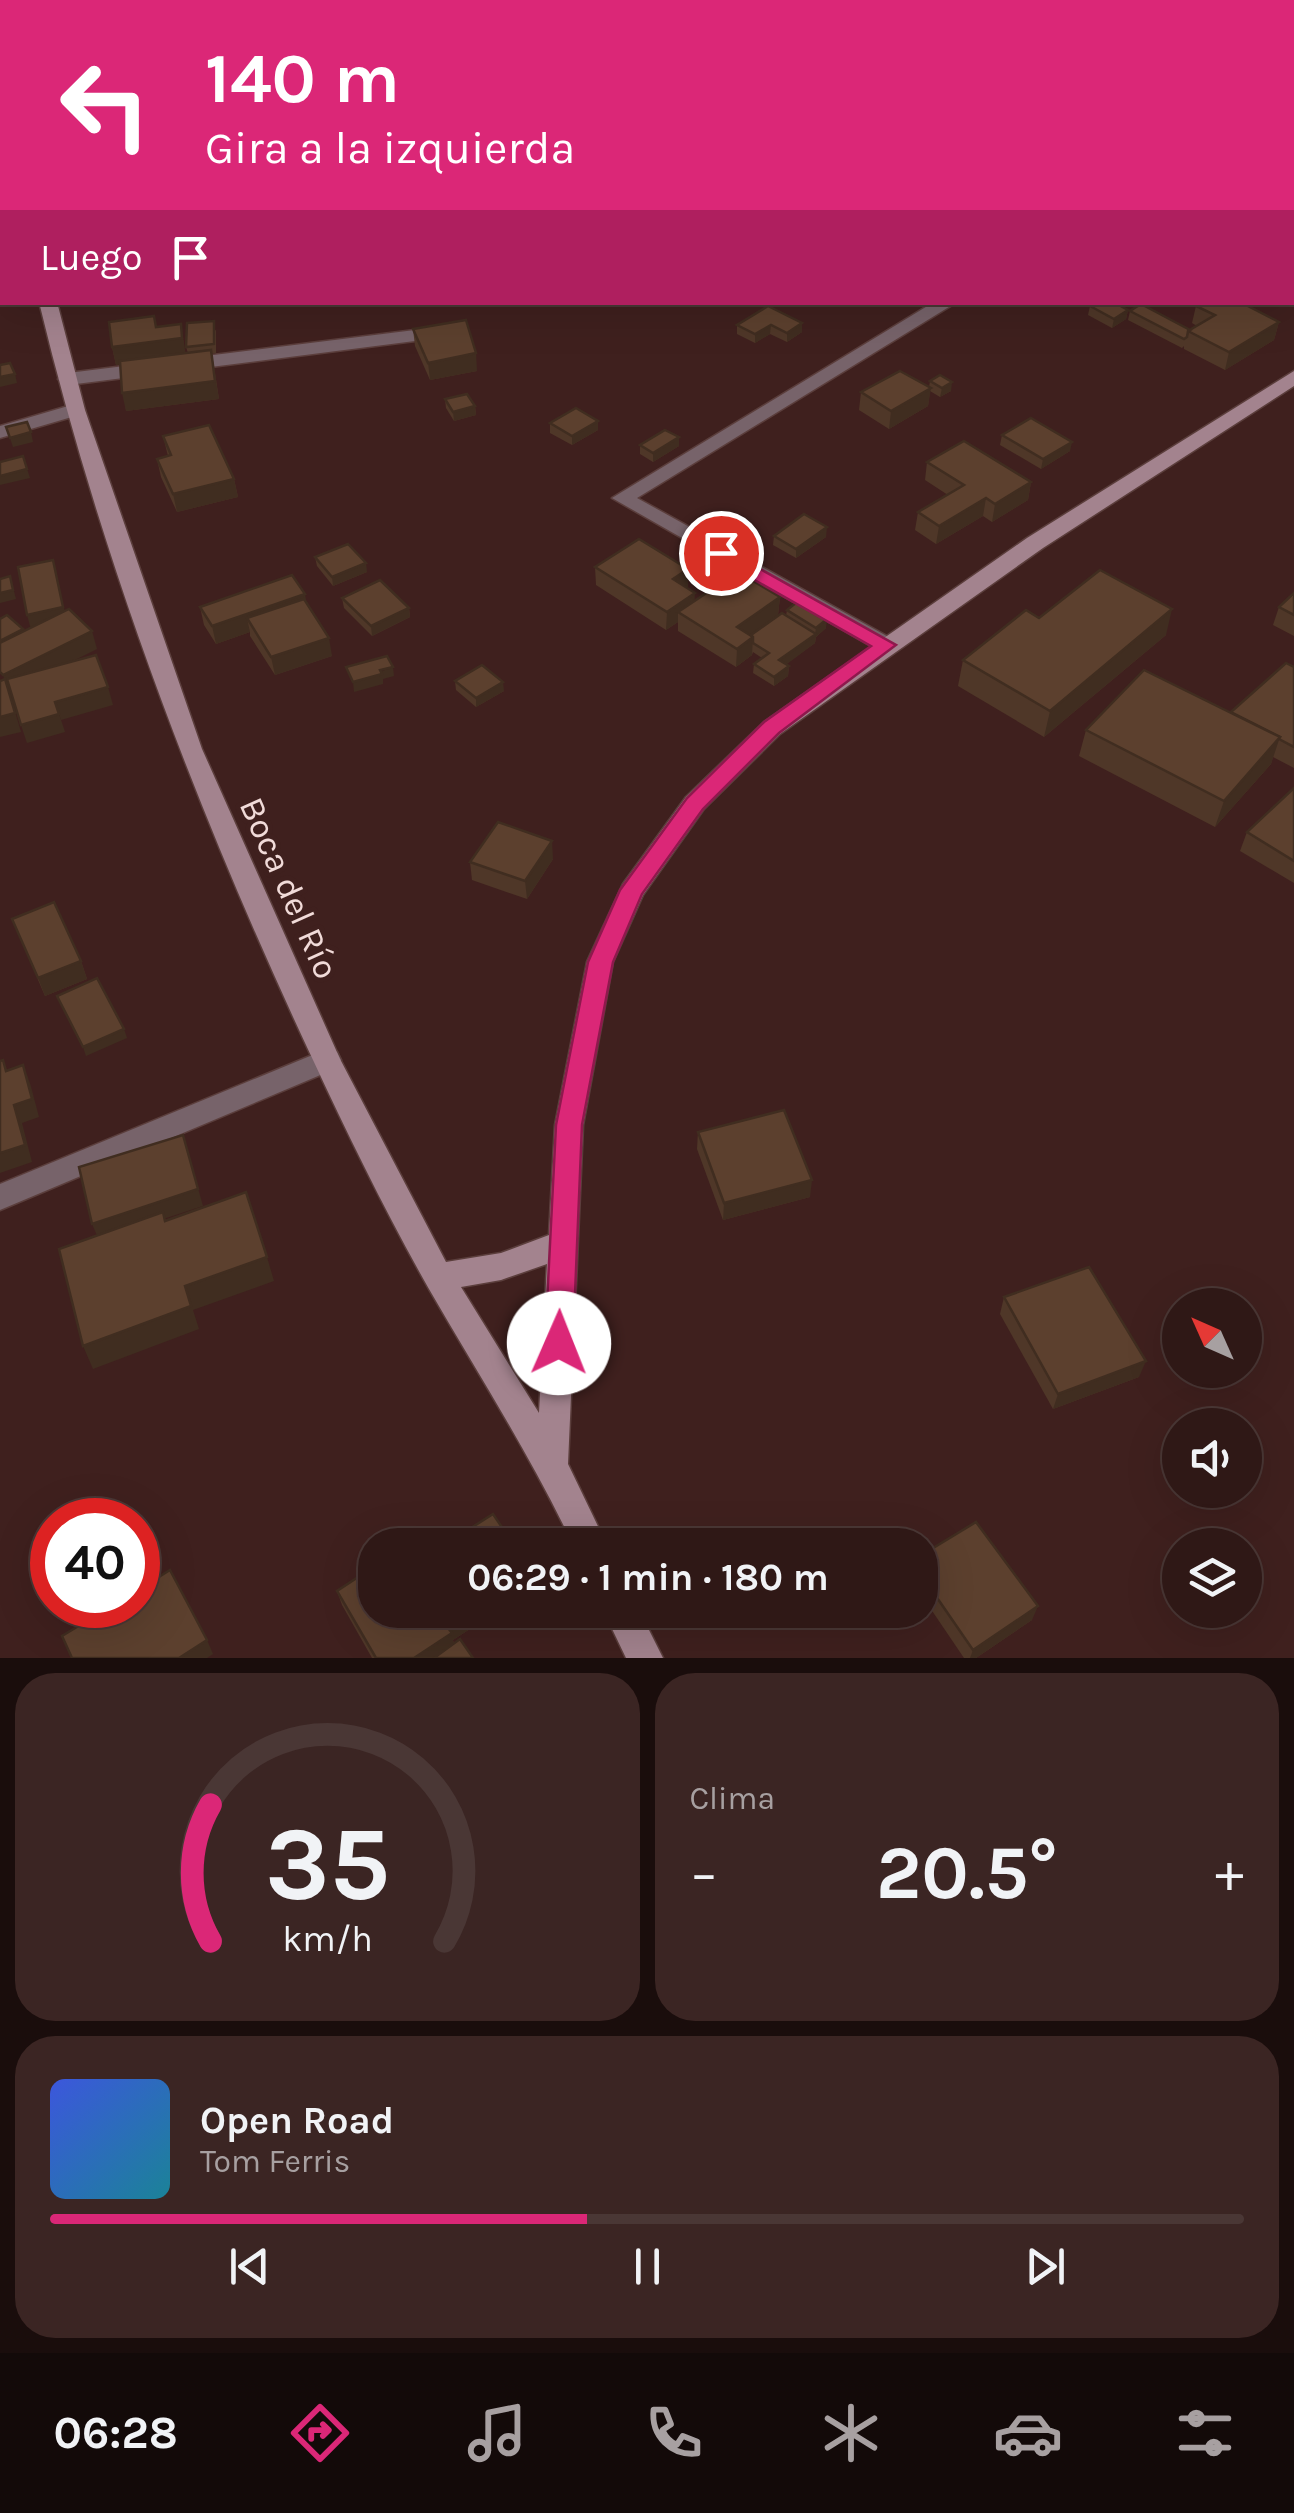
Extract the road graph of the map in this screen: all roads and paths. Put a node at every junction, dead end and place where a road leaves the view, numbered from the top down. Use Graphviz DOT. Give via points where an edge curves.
graph roads {
  1 [pos="49,305"];
  2 [pos="943,305"];
  3 [pos="467,330"];
  4 [pos="1294,378"];
  5 [pos="68,379"];
  6 [pos="75,410"];
  7 [pos="0,432"];
  8 [pos="886,645"];
  9 [pos="328,1060"];
  10 [pos="0,1197"];
  11 [pos="561,1243"];
  12 [pos="438,1276"];
  13 [pos="552,1465"];
  14 [pos="582,1528"];
  15 [pos="629,1628"];
  16 [pos="645,1658"];
  1 -- 5 [label="main road, Boca del Río"];
  2 -- 8 [label="street" via="622,498"];
  3 -- 5 [label="street"];
  4 -- 8 [label="main road"];
  5 -- 6 [label="main road, Boca del Río"];
  6 -- 7 [label="street"];
  6 -- 9 [label="main road, Boca del Río" via="190,750"];
  8 -- 11 [label="main road" via="772,728 695,803 632,890 600,962 583,1044 569,1125"];
  9 -- 10 [label="street"];
  9 -- 12 [label="main road, Boca del Río"];
  11 -- 12 [label="main road" via="507,1267"];
  11 -- 13 [label="main road"];
  12 -- 13 [label="main road, Boca del Río"];
  13 -- 14 [label="main road, Boca del Río"];
  15 -- 16 [label="main road"];
}
